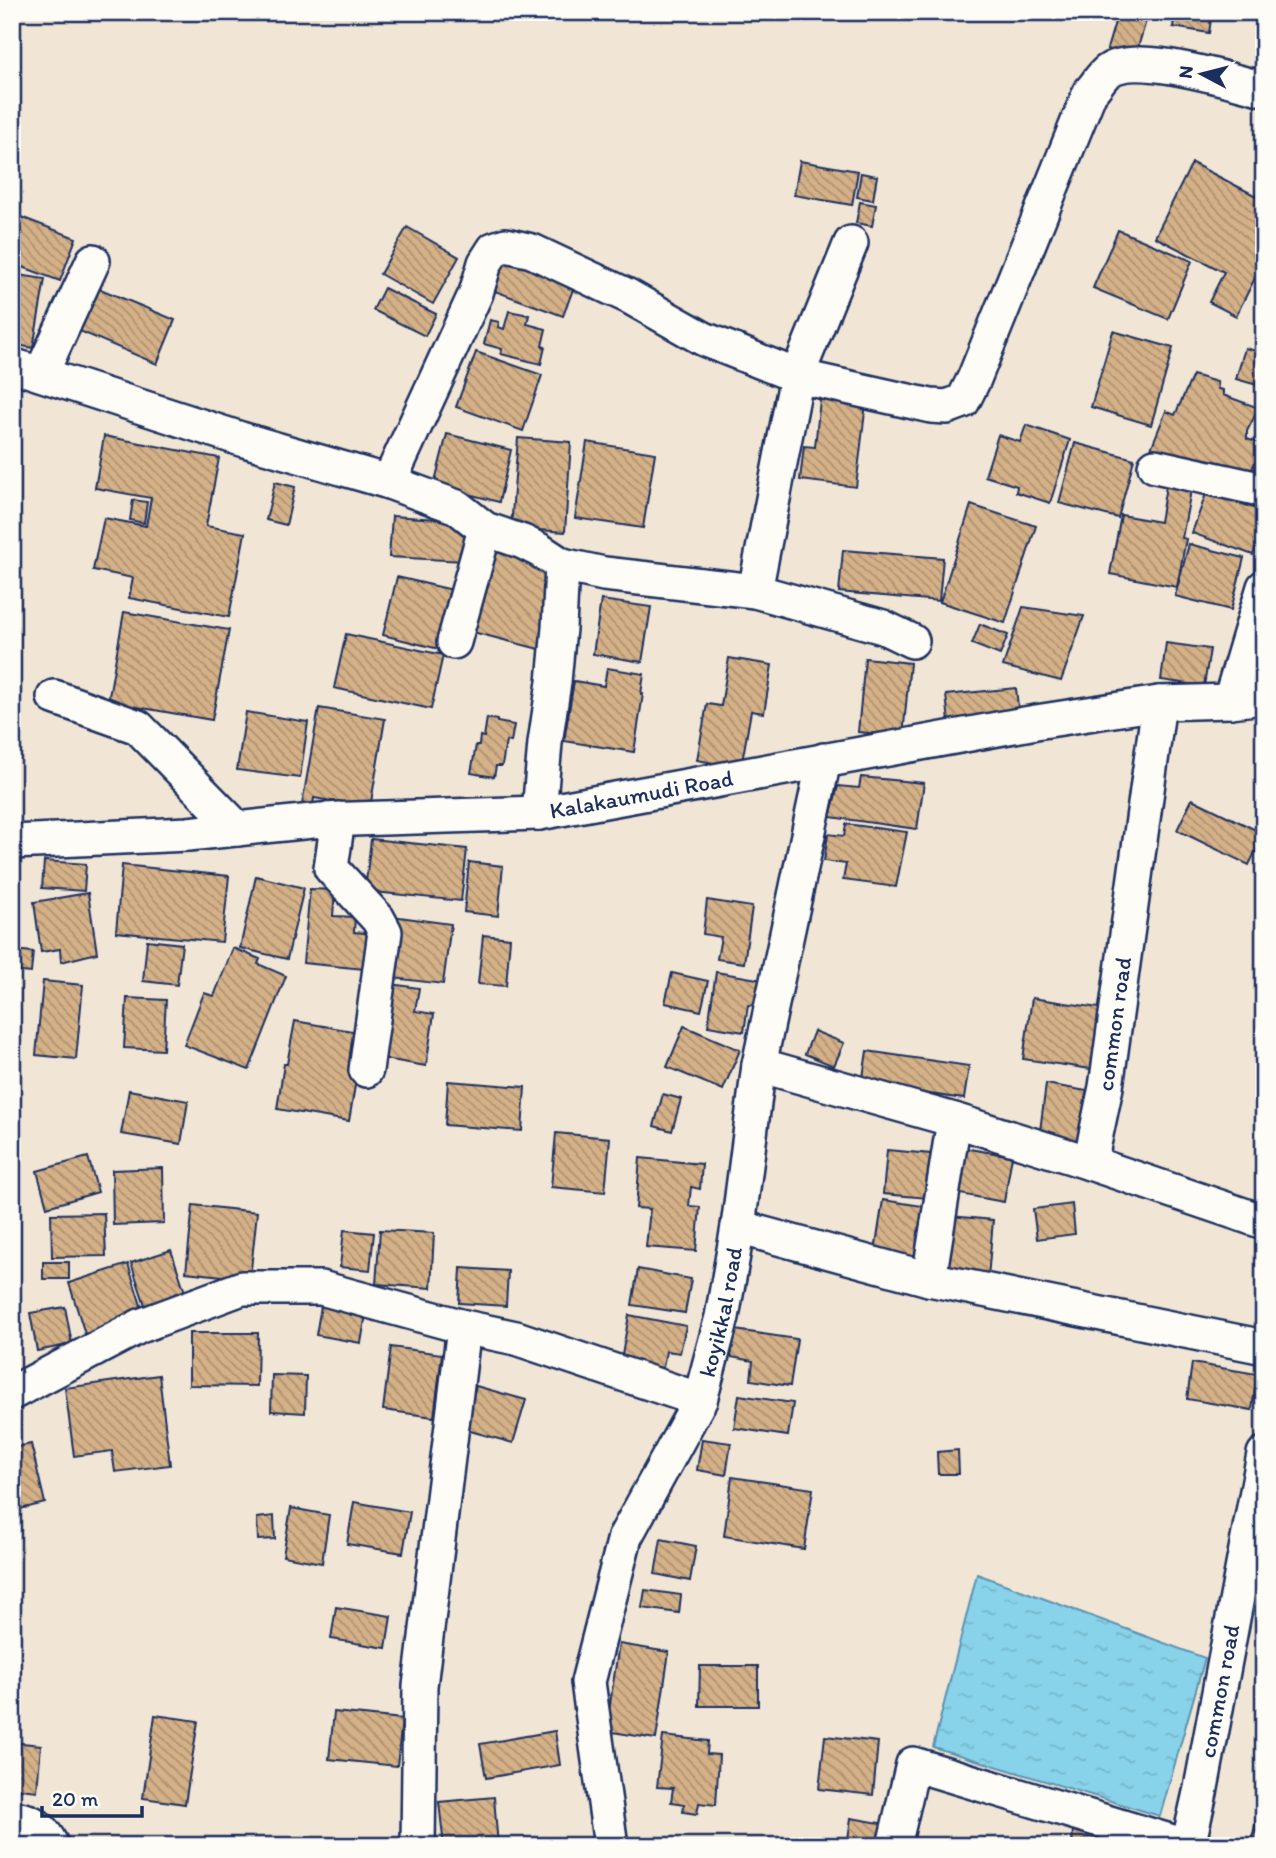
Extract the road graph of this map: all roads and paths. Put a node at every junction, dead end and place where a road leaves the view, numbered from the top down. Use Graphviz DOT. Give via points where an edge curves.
graph roads {
  1 [pos="1264,89"];
  2 [pos="851,243"];
  3 [pos="93,261"];
  4 [pos="27,370"];
  5 [pos="797,376"];
  6 [pos="1155,466"];
  7 [pos="389,482"];
  8 [pos="1264,490"];
  9 [pos="485,529"];
  10 [pos="562,565"];
  11 [pos="1264,587"];
  12 [pos="755,591"];
  13 [pos="912,641"];
  14 [pos="454,642"];
  15 [pos="54,697"];
  16 [pos="1264,697"];
  17 [pos="1230,701"];
  18 [pos="1159,703"];
  19 [pos="824,761"];
  20 [pos="540,813"];
  21 [pos="338,819"];
  22 [pos="238,829"];
  23 [pos="12,842"];
  24 [pos="759,1065"];
  25 [pos="366,1070"];
  26 [pos="954,1120"];
  27 [pos="1090,1163"];
  28 [pos="1264,1222"];
  29 [pos="738,1227"];
  30 [pos="929,1279"];
  31 [pos="464,1327"];
  32 [pos="1264,1347"];
  33 [pos="12,1393"];
  34 [pos="700,1400"];
  35 [pos="1264,1454"];
  36 [pos="12,1818"];
  37 [pos="52,1846"];
  38 [pos="418,1846"];
  39 [pos="611,1846"];
  40 [pos="894,1846"];
  41 [pos="1187,1846"];
  1 -- 5 [label="street" via="1171,65 1125,65 1108,71 1090,92 963,401 931,406"];
  2 -- 5 [label="street"];
  3 -- 4 [label="street"];
  4 -- 7 [label="street"];
  5 -- 7 [label="street" via="704,339 628,296 531,251 506,245 494,249 485,263"];
  5 -- 12 [label="street"];
  6 -- 8 [label="street"];
  7 -- 9 [label="street" via="457,506"];
  9 -- 10 [label="street" via="523,542"];
  9 -- 14 [label="street"];
  10 -- 12 [label="street"];
  10 -- 20 [label="street"];
  11 -- 17 [label="street"];
  12 -- 13 [label="street" via="883,627"];
  15 -- 22 [label="street" via="138,727"];
  16 -- 17 [label="street, Kalakaumudi Road"];
  17 -- 18 [label="street, Kalakaumudi Road"];
  18 -- 19 [label="street, Kalakaumudi Road"];
  18 -- 27 [label="street, common road" via="1106,1087"];
  19 -- 20 [label="street, Kalakaumudi Road"];
  19 -- 24 [label="street, koyikkal road"];
  20 -- 21 [label="street, Kalakaumudi Road"];
  21 -- 22 [label="street, Kalakaumudi Road"];
  21 -- 25 [label="street" via="331,868 386,932"];
  22 -- 23 [label="street, Kalakaumudi Road"];
  24 -- 26 [label="street"];
  24 -- 29 [label="street, koyikkal road"];
  26 -- 27 [label="street"];
  26 -- 30 [label="street"];
  27 -- 28 [label="street"];
  29 -- 30 [label="street"];
  29 -- 34 [label="street, koyikkal road" via="722,1317"];
  30 -- 32 [label="street"];
  31 -- 33 [label="street" via="321,1287 242,1289 140,1326"];
  31 -- 34 [label="street" via="516,1338"];
  31 -- 38 [label="street" via="420,1686"];
  34 -- 39 [label="street, koyikkal road" via="625,1537 588,1682"];
  35 -- 41 [label="street, common road"];
  36 -- 37 [label="street" via="26,1819 44,1830"];
  40 -- 41 [label="street, common road" via="913,1764"];
}
